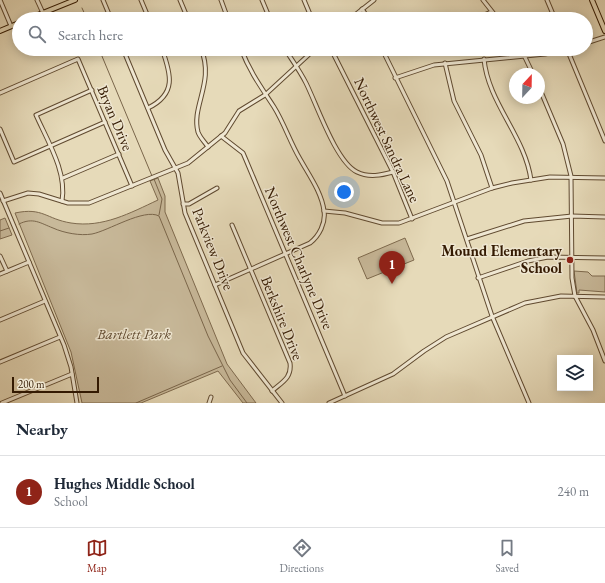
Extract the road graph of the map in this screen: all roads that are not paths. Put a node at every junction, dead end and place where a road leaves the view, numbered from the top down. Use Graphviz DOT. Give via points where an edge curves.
graph roads {
  1 [pos="0,0"];
  2 [pos="37,0"];
  3 [pos="75,0"];
  4 [pos="103,0"];
  5 [pos="141,0"];
  6 [pos="180,0"];
  7 [pos="220,0"];
  8 [pos="262,0"];
  9 [pos="304,0"];
  10 [pos="374,0"];
  11 [pos="483,0"];
  12 [pos="547,0"];
  13 [pos="592,0"];
  14 [pos="362,9"];
  15 [pos="43,12"];
  16 [pos="45,12"];
  17 [pos="108,12"];
  18 [pos="146,12"];
  19 [pos="185,12"];
  20 [pos="225,12"];
  21 [pos="267,12"];
  22 [pos="309,12"];
  23 [pos="358,12"];
  24 [pos="364,12"];
  25 [pos="491,12"];
  26 [pos="552,12"];
  27 [pos="11,26"];
  28 [pos="0,31"];
  29 [pos="605,31"];
  30 [pos="605,37"];
  31 [pos="593,41"];
  32 [pos="126,56"];
  33 [pos="164,56"];
  34 [pos="203,56"];
  35 [pos="244,56"];
  36 [pos="290,56"];
  37 [pos="307,56"];
  38 [pos="335,56"];
  39 [pos="385,56"];
  40 [pos="524,56"];
  41 [pos="571,56"];
  42 [pos="484,59"];
  43 [pos="445,63"];
  44 [pos="296,66"];
  45 [pos="530,68"];
  46 [pos="395,78"];
  47 [pos="92,90"];
  48 [pos="0,94"];
  49 [pos="265,95"];
  50 [pos="545,101"];
  51 [pos="148,108"];
  52 [pos="105,122"];
  53 [pos="0,129"];
  54 [pos="221,136"];
  55 [pos="605,141"];
  56 [pos="50,146"];
  57 [pos="208,147"];
  58 [pos="119,154"];
  59 [pos="175,168"];
  60 [pos="393,172"];
  61 [pos="571,176"];
  62 [pos="63,178"];
  63 [pos="605,178"];
  64 [pos="530,180"];
  65 [pos="132,186"];
  66 [pos="217,188"];
  67 [pos="492,188"];
  68 [pos="0,193"];
  69 [pos="3,201"];
  70 [pos="62,202"];
  71 [pos="455,202"];
  72 [pos="183,204"];
  73 [pos="324,212"];
  74 [pos="572,216"];
  75 [pos="605,218"];
  76 [pos="412,219"];
  77 [pos="232,225"];
  78 [pos="467,239"];
  79 [pos="286,255"];
  80 [pos="0,256"];
  81 [pos="572,256"];
  82 [pos="605,258"];
  83 [pos="29,262"];
  84 [pos="250,270"];
  85 [pos="7,271"];
  86 [pos="0,274"];
  87 [pos="478,278"];
  88 [pos="215,285"];
  89 [pos="575,296"];
  90 [pos="605,297"];
  91 [pos="46,301"];
  92 [pos="492,316"];
  93 [pos="0,320"];
  94 [pos="60,336"];
  95 [pos="605,361"];
  96 [pos="0,362"];
  97 [pos="72,374"];
  98 [pos="272,391"];
  99 [pos="345,396"];
  100 [pos="211,397"];
  101 [pos="2,403"];
  102 [pos="78,403"];
  103 [pos="209,403"];
  104 [pos="282,403"];
  105 [pos="329,403"];
  106 [pos="529,403"];
  1 -- 27 [label="street"];
  2 -- 15 [label="street"];
  3 -- 16 [label="main road"];
  4 -- 17 [label="street"];
  5 -- 18 [label="street"];
  6 -- 19 [label="street"];
  7 -- 20 [label="street"];
  8 -- 21 [label="street"];
  9 -- 22 [label="street"];
  10 -- 14 [label="street"];
  11 -- 25 [label="street"];
  12 -- 26 [label="street"];
  13 -- 29 [label="main road"];
  14 -- 23 [label="street"];
  14 -- 24 [label="street"];
  27 -- 28 [label="main road"];
  30 -- 31 [label="street"];
  32 -- 51 [label="street, Parkview Drive"];
  33 -- 51 [label="street" via="170,72 169,87 164,97"];
  34 -- 57 [label="street" via="206,71 197,125 200,137"];
  35 -- 49 [label="street" via="250,72"];
  36 -- 44 [label="street"];
  37 -- 44 [label="street"];
  38 -- 60 [label="street, Northwest Sandra Lane"];
  39 -- 46 [label="street"];
  40 -- 42 [label="street"];
  40 -- 45 [label="street"];
  41 -- 55 [label="street"];
  42 -- 43 [label="street"];
  42 -- 64 [label="street" via="488,81 527,159"];
  43 -- 46 [label="street"];
  43 -- 67 [label="street" via="454,102 481,155"];
  44 -- 49 [label="street"];
  44 -- 60 [label="street" via="337,148 350,168 364,175 375,176"];
  46 -- 71 [label="street" via="440,166"];
  47 -- 48 [label="street, Bryan Drive" via="78,59"];
  47 -- 52 [label="street, Bryan Drive"];
  47 -- 56 [label="street" via="36,115"];
  49 -- 54 [label="street" via="239,111"];
  49 -- 73 [label="street" via="317,189"];
  50 -- 61 [label="street" via="563,144"];
  51 -- 59 [label="street, Parkview Drive"];
  52 -- 56 [label="street"];
  52 -- 58 [label="street, Bryan Drive"];
  53 -- 56 [label="street" via="14,162"];
  54 -- 57 [label="street"];
  54 -- 79 [label="street, Northwest Charlyne Drive" via="243,153"];
  56 -- 62 [label="street"];
  57 -- 59 [label="street" via="188,163"];
  58 -- 62 [label="street"];
  58 -- 65 [label="street, Bryan Drive"];
  59 -- 65 [label="street"];
  59 -- 72 [label="street, Parkview Drive" via="180,179"];
  60 -- 76 [label="street, Northwest Sandra Lane"];
  61 -- 63 [label="street"];
  61 -- 64 [label="street"];
  61 -- 74 [label="street"];
  62 -- 70 [label="street"];
  64 -- 67 [label="street"];
  65 -- 70 [label="street" via="89,202"];
  66 -- 72 [label="street" via="189,204"];
  67 -- 71 [label="street"];
  68 -- 69 [label="street"];
  69 -- 70 [label="street" via="28,194 39,194"];
  69 -- 83 [label="street"];
  71 -- 76 [label="street"];
  71 -- 78 [label="street"];
  72 -- 88 [label="street, Parkview Drive"];
  73 -- 76 [label="street" via="345,213 390,223"];
  73 -- 79 [label="street" via="316,239"];
  74 -- 75 [label="street"];
  74 -- 78 [label="street" via="524,221"];
  74 -- 81 [label="street"];
  77 -- 84 [label="street, Berkshire Drive"];
  78 -- 87 [label="street"];
  79 -- 84 [label="street"];
  79 -- 99 [label="street, Northwest Charlyne Drive"];
  80 -- 85 [label="street"];
  81 -- 82 [label="street"];
  81 -- 87 [label="street" via="528,261"];
  81 -- 89 [label="street"];
  83 -- 85 [label="street"];
  83 -- 91 [label="street"];
  84 -- 88 [label="street"];
  84 -- 98 [label="street, Berkshire Drive" via="290,363 289,377"];
  85 -- 86 [label="street"];
  87 -- 92 [label="street"];
  88 -- 98 [label="street, Parkview Drive" via="243,353"];
  89 -- 90 [label="street"];
  89 -- 92 [label="street" via="525,303"];
  89 -- 95 [label="street" via="593,330"];
  91 -- 93 [label="street"];
  91 -- 94 [label="street"];
  92 -- 99 [label="street" via="446,337 393,374"];
  92 -- 106 [label="street"];
  94 -- 96 [label="street"];
  94 -- 97 [label="street"];
  97 -- 101 [label="street"];
  97 -- 102 [label="street"];
  98 -- 104 [label="street, Parkview Drive"];
  99 -- 105 [label="street"];
  100 -- 103 [label="street"];
}
